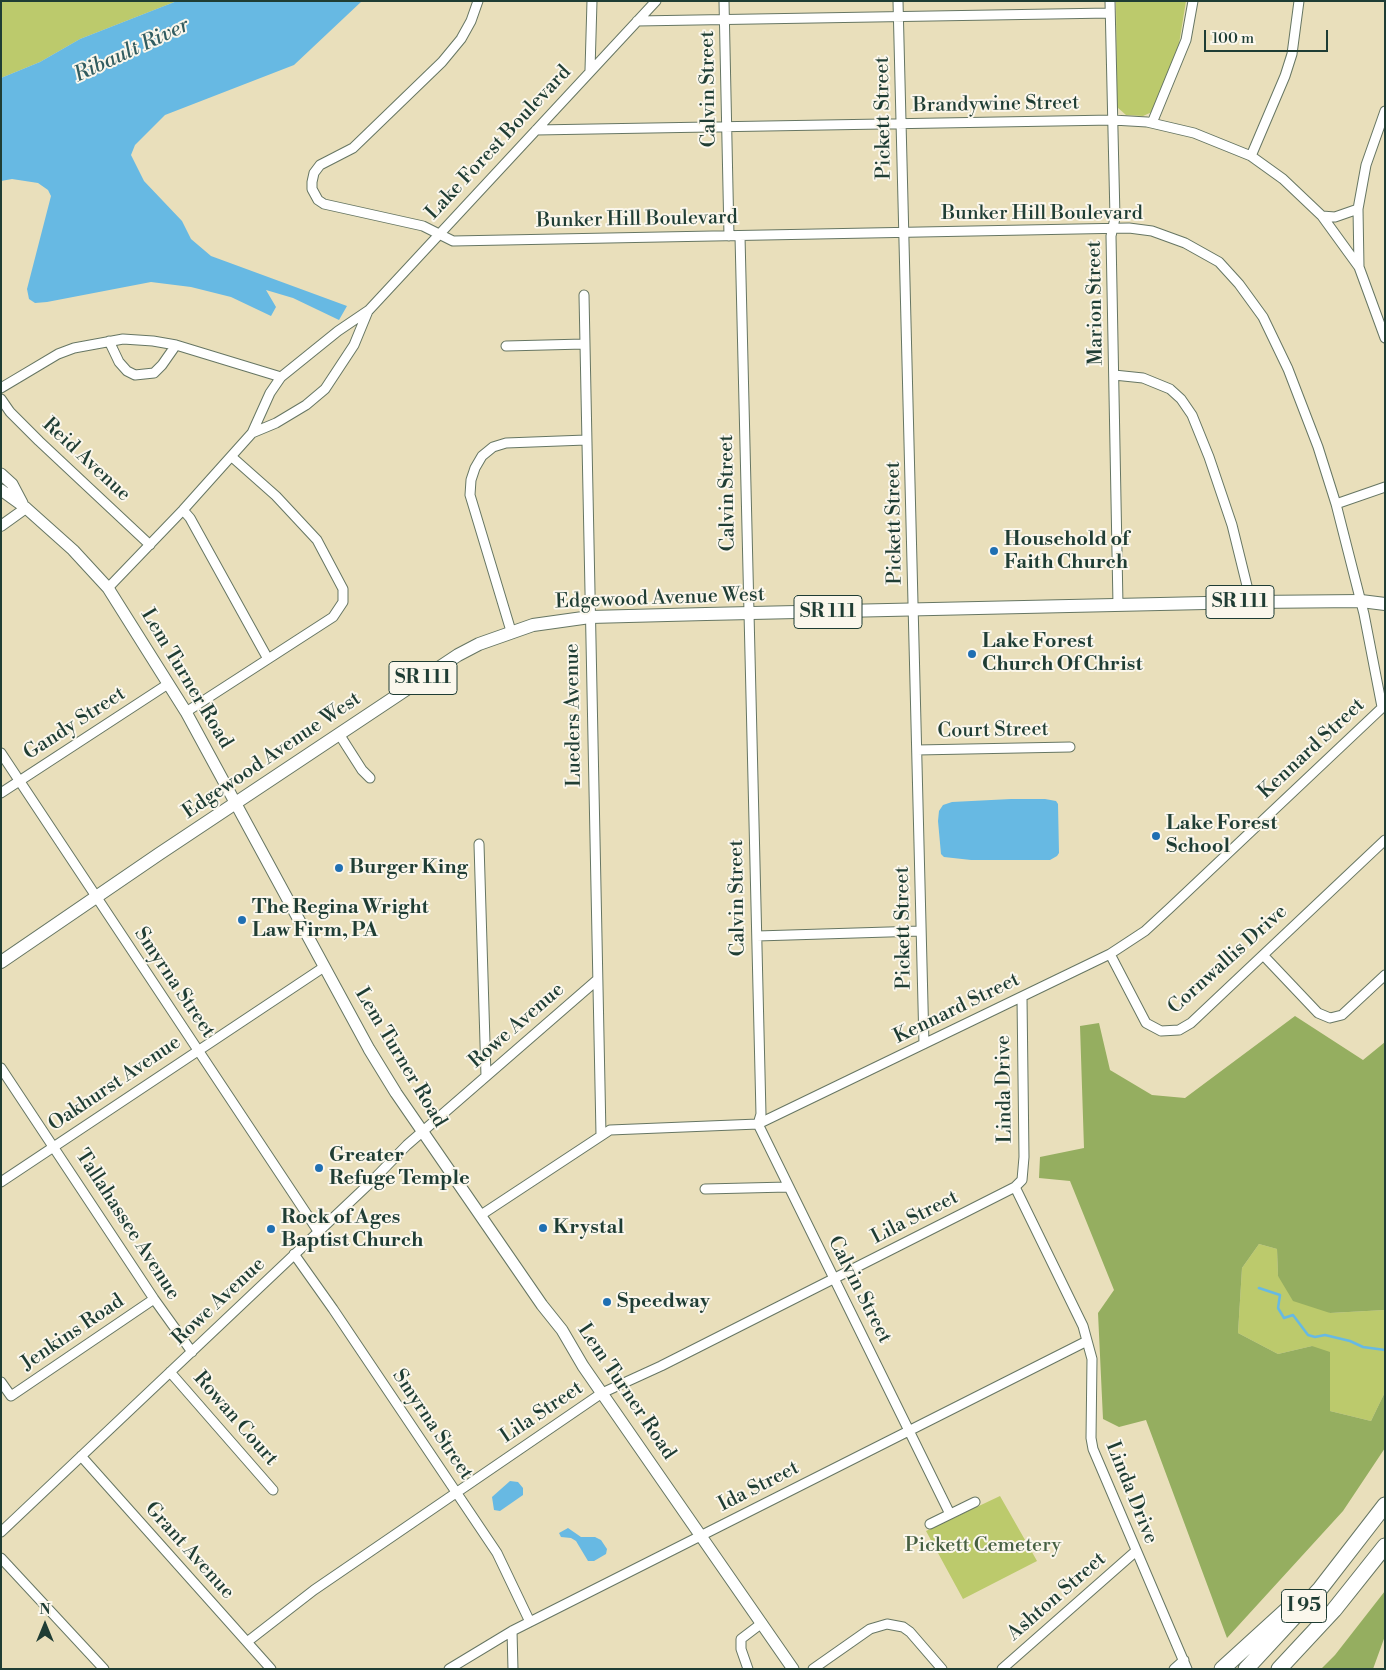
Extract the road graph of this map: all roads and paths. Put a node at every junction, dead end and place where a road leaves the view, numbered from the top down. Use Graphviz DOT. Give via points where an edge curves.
graph roads {
  1 [pos="478,1"];
  2 [pos="592,1"];
  3 [pos="656,1"];
  4 [pos="724,1"];
  5 [pos="898,1"];
  6 [pos="1110,1"];
  7 [pos="1193,1"];
  8 [pos="1299,1"];
  9 [pos="1110,13"];
  10 [pos="899,17"];
  11 [pos="725,21"];
  12 [pos="637,22"];
  13 [pos="590,70"];
  14 [pos="1385,111"];
  15 [pos="1113,120"];
  16 [pos="1152,123"];
  17 [pos="902,124"];
  18 [pos="727,126"];
  19 [pos="536,130"];
  20 [pos="1251,156"];
  21 [pos="1358,209"];
  22 [pos="1322,216"];
  23 [pos="1113,228"];
  24 [pos="440,233"];
  25 [pos="904,233"];
  26 [pos="729,236"];
  27 [pos="740,236"];
  28 [pos="1359,267"];
  29 [pos="584,295"];
  30 [pos="368,310"];
  31 [pos="1385,338"];
  32 [pos="109,341"];
  33 [pos="584,344"];
  34 [pos="176,345"];
  35 [pos="506,346"];
  36 [pos="1114,375"];
  37 [pos="281,376"];
  38 [pos="1,388"];
  39 [pos="1,399"];
  40 [pos="252,433"];
  41 [pos="586,440"];
  42 [pos="232,457"];
  43 [pos="1,474"];
  44 [pos="1385,487"];
  45 [pos="1,490"];
  46 [pos="1336,504"];
  47 [pos="26,508"];
  48 [pos="183,510"];
  49 [pos="1,526"];
  50 [pos="150,545"];
  51 [pos="108,588"];
  52 [pos="1385,595"];
  53 [pos="1361,600"];
  54 [pos="1252,602"];
  55 [pos="1385,604"];
  56 [pos="1118,606"];
  57 [pos="915,610"];
  58 [pos="749,614"];
  59 [pos="590,617"];
  60 [pos="512,631"];
  61 [pos="268,659"];
  62 [pos="168,684"];
  63 [pos="1384,706"];
  64 [pos="186,712"];
  65 [pos="339,734"];
  66 [pos="1070,747"];
  67 [pos="917,750"];
  68 [pos="1,754"];
  69 [pos="370,778"];
  70 [pos="19,781"];
  71 [pos="1,793"];
  72 [pos="236,803"];
  73 [pos="1385,840"];
  74 [pos="479,844"];
  75 [pos="96,897"];
  76 [pos="921,931"];
  77 [pos="757,936"];
  78 [pos="1110,954"];
  79 [pos="1263,955"];
  80 [pos="1,962"];
  81 [pos="324,967"];
  82 [pos="1385,975"];
  83 [pos="597,980"];
  84 [pos="1022,998"];
  85 [pos="924,1044"];
  86 [pos="198,1050"];
  87 [pos="1,1068"];
  88 [pos="486,1076"];
  89 [pos="758,1124"];
  90 [pos="422,1132"];
  91 [pos="601,1134"];
  92 [pos="54,1146"];
  93 [pos="1,1182"];
  94 [pos="788,1188"];
  95 [pos="1015,1188"];
  96 [pos="705,1189"];
  97 [pos="481,1215"];
  98 [pos="318,1231"];
  99 [pos="294,1254"];
  100 [pos="834,1278"];
  101 [pos="154,1299"];
  102 [pos="1088,1342"];
  103 [pos="192,1352"];
  104 [pos="170,1372"];
  105 [pos="1,1382"];
  106 [pos="602,1393"];
  107 [pos="910,1431"];
  108 [pos="81,1456"];
  109 [pos="273,1490"];
  110 [pos="456,1492"];
  111 [pos="975,1502"];
  112 [pos="1385,1505"];
  113 [pos="950,1514"];
  114 [pos="930,1524"];
  115 [pos="1,1532"];
  116 [pos="701,1536"];
  117 [pos="1359,1541"];
  118 [pos="1385,1546"];
  119 [pos="1136,1551"];
  120 [pos="1,1558"];
  121 [pos="530,1622"];
  122 [pos="762,1623"];
  123 [pos="512,1631"];
  124 [pos="248,1642"];
  125 [pos="1185,1665"];
  126 [pos="104,1669"];
  127 [pos="271,1669"];
  128 [pos="450,1669"];
  129 [pos="513,1669"];
  130 [pos="748,1669"];
  131 [pos="793,1669"];
  132 [pos="812,1669"];
  133 [pos="942,1669"];
  134 [pos="1002,1669"];
  135 [pos="1174,1669"];
  136 [pos="1222,1669"];
  137 [pos="1246,1669"];
  138 [pos="1279,1669"];
  1 -- 24 [label="street, Bunker Hill Boulevard" via="471,22 452,52 353,148 320,165 312,182 314,195 324,204 423,226"];
  2 -- 13 [label="street"];
  3 -- 12 [label="street, Lake Forest Boulevard"];
  4 -- 11 [label="street, Calvin Street"];
  5 -- 10 [label="street, Pickett Street"];
  6 -- 9 [label="street, Marion Street"];
  7 -- 16 [label="street" via="1186,40"];
  8 -- 20 [label="street" via="1292,54"];
  9 -- 10 [label="street"];
  9 -- 15 [label="street, Marion Street"];
  10 -- 11 [label="street"];
  10 -- 17 [label="street, Pickett Street"];
  11 -- 12 [label="street"];
  11 -- 18 [label="street, Calvin Street"];
  12 -- 13 [label="street, Lake Forest Boulevard"];
  13 -- 19 [label="street, Lake Forest Boulevard"];
  14 -- 21 [label="street" via="1366,165"];
  15 -- 16 [label="street, Brandywine Street"];
  15 -- 17 [label="street, Brandywine Street"];
  15 -- 23 [label="street, Marion Street"];
  16 -- 20 [label="street, Brandywine Street" via="1194,133"];
  17 -- 18 [label="street, Brandywine Street"];
  17 -- 25 [label="street, Pickett Street"];
  18 -- 19 [label="street, Brandywine Street"];
  18 -- 26 [label="street, Calvin Street"];
  19 -- 24 [label="street, Lake Forest Boulevard"];
  20 -- 22 [label="street, Brandywine Street"];
  21 -- 22 [label="street" via="1336,217"];
  21 -- 28 [label="street"];
  22 -- 28 [label="street, Brandywine Street"];
  23 -- 25 [label="street, Bunker Hill Boulevard"];
  23 -- 36 [label="street, Marion Street"];
  23 -- 46 [label="street, Bunker Hill Boulevard" via="1152,231 1185,243 1218,262 1249,296 1263,317 1288,370"];
  24 -- 26 [label="street, Bunker Hill Boulevard" via="453,241"];
  24 -- 30 [label="street, Lake Forest Boulevard"];
  25 -- 27 [label="street, Bunker Hill Boulevard"];
  25 -- 57 [label="street, Pickett Street"];
  26 -- 27 [label="street, Bunker Hill Boulevard"];
  27 -- 58 [label="street, Calvin Street"];
  28 -- 31 [label="street"];
  29 -- 33 [label="street, Lueders Avenue"];
  30 -- 37 [label="street, Lake Forest Boulevard"];
  30 -- 40 [label="street, Lake Forest Boulevard" via="354,345 325,389 306,405"];
  32 -- 34 [label="street" via="137,339"];
  32 -- 34 [label="street" via="119,362 135,375 154,373"];
  32 -- 38 [label="street" via="58,354"];
  33 -- 35 [label="street"];
  33 -- 41 [label="street, Lueders Avenue"];
  34 -- 37 [label="street"];
  36 -- 54 [label="street" via="1143,378 1170,389 1181,398 1192,415 1232,525"];
  36 -- 56 [label="street, Marion Street"];
  37 -- 40 [label="street, Lake Forest Boulevard"];
  39 -- 50 [label="street, Reid Avenue" via="39,441"];
  40 -- 42 [label="street, Lake Forest Boulevard"];
  41 -- 59 [label="street, Lueders Avenue"];
  41 -- 60 [label="street" via="506,443 482,456 475,468 470,495"];
  42 -- 48 [label="street, Lake Forest Boulevard"];
  42 -- 61 [label="street" via="276,496 317,540 343,589 343,602 334,616"];
  43 -- 47 [label="main road, Lem Turner Road" via="12,484"];
  44 -- 46 [label="street"];
  45 -- 47 [label="main road, Lem Turner Road"];
  46 -- 53 [label="street, Bunker Hill Boulevard"];
  47 -- 49 [label="street"];
  47 -- 51 [label="main road, Lem Turner Road" via="73,550"];
  48 -- 50 [label="street, Lake Forest Boulevard"];
  48 -- 61 [label="street"];
  50 -- 51 [label="street, Lake Forest Boulevard"];
  51 -- 62 [label="main road, Lem Turner Road"];
  52 -- 53 [label="main road, Edgewood Avenue West / SR 111"];
  53 -- 54 [label="main road, Edgewood Avenue West / SR 111"];
  53 -- 55 [label="main road, Edgewood Avenue West / SR 111"];
  53 -- 63 [label="street, Bunker Hill Boulevard"];
  54 -- 56 [label="main road, Edgewood Avenue West / SR 111"];
  56 -- 57 [label="main road, Edgewood Avenue West / SR 111"];
  57 -- 58 [label="main road, Edgewood Avenue West / SR 111"];
  57 -- 67 [label="street, Pickett Street"];
  58 -- 59 [label="main road, Edgewood Avenue West / SR 111"];
  58 -- 77 [label="street, Calvin Street"];
  59 -- 60 [label="main road, Edgewood Avenue West / SR 111" via="560,619"];
  59 -- 83 [label="street, Lueders Avenue"];
  60 -- 65 [label="main road, Edgewood Avenue West / SR 111" via="458,656"];
  61 -- 64 [label="street"];
  62 -- 64 [label="main road, Lem Turner Road"];
  62 -- 70 [label="street, Gandy Street"];
  63 -- 78 [label="street, Kennard Street" via="1171,907"];
  64 -- 72 [label="main road, Lem Turner Road"];
  65 -- 69 [label="street"];
  65 -- 72 [label="main road, Edgewood Avenue West / SR 111"];
  66 -- 67 [label="street, Court Street"];
  67 -- 76 [label="street, Pickett Street"];
  68 -- 70 [label="street, Smyrna Street"];
  70 -- 71 [label="street, Gandy Street"];
  70 -- 75 [label="street, Smyrna Street"];
  72 -- 75 [label="main road, Edgewood Avenue West / SR 111"];
  72 -- 81 [label="main road, Lem Turner Road"];
  73 -- 79 [label="street, Cornwallis Drive"];
  74 -- 88 [label="street"];
  75 -- 80 [label="main road, Edgewood Avenue West / SR 111"];
  75 -- 86 [label="street, Smyrna Street"];
  76 -- 77 [label="street"];
  76 -- 85 [label="street, Pickett Street"];
  77 -- 89 [label="street, Calvin Street" via="761,1114"];
  78 -- 79 [label="street, Cornwallis Drive" via="1146,1023 1153,1029 1169,1032 1191,1023"];
  78 -- 84 [label="street, Kennard Street"];
  79 -- 82 [label="street" via="1318,1013 1330,1018 1342,1015"];
  81 -- 86 [label="street, Oakhurst Avenue"];
  81 -- 90 [label="main road, Lem Turner Road" via="369,1049"];
  83 -- 88 [label="street, Rowe Avenue"];
  83 -- 91 [label="street, Lueders Avenue"];
  84 -- 85 [label="street, Kennard Street"];
  84 -- 95 [label="street, Linda Drive" via="1024,1157 1022,1180"];
  85 -- 89 [label="street, Kennard Street"];
  86 -- 92 [label="street, Oakhurst Avenue"];
  86 -- 98 [label="street, Smyrna Street"];
  87 -- 92 [label="street, Tallahassee Avenue"];
  88 -- 90 [label="street, Rowe Avenue"];
  89 -- 91 [label="street, Kennard Street" via="620,1128"];
  89 -- 94 [label="street, Calvin Street"];
  90 -- 97 [label="main road, Lem Turner Road"];
  90 -- 98 [label="street, Rowe Avenue"];
  91 -- 97 [label="street, Kennard Street"];
  92 -- 93 [label="street, Oakhurst Avenue"];
  92 -- 101 [label="street, Tallahassee Avenue"];
  94 -- 96 [label="street"];
  94 -- 100 [label="street, Calvin Street"];
  95 -- 100 [label="street, Lila Street"];
  95 -- 102 [label="street, Linda Drive" via="1071,1299"];
  97 -- 106 [label="main road, Lem Turner Road"];
  98 -- 99 [label="street, Rowe Avenue"];
  99 -- 103 [label="street, Rowe Avenue"];
  99 -- 110 [label="street, Smyrna Street"];
  100 -- 106 [label="street, Lila Street"];
  100 -- 107 [label="street, Calvin Street"];
  101 -- 103 [label="street, Tallahassee Avenue"];
  101 -- 105 [label="street, Jenkins Road" via="11,1396"];
  102 -- 107 [label="street, Ida Street"];
  102 -- 119 [label="street, Linda Drive" via="1092,1359 1093,1449"];
  103 -- 104 [label="street, Rowe Avenue"];
  104 -- 108 [label="street, Rowe Avenue"];
  104 -- 109 [label="street, Rowan Court"];
  106 -- 110 [label="street, Lila Street"];
  106 -- 116 [label="main road, Lem Turner Road"];
  107 -- 113 [label="street, Calvin Street"];
  107 -- 116 [label="street, Ida Street"];
  108 -- 115 [label="street, Rowe Avenue"];
  108 -- 124 [label="street, Grant Avenue"];
  110 -- 121 [label="street, Smyrna Street" via="496,1552"];
  110 -- 124 [label="street, Lila Street" via="314,1590"];
  111 -- 113 [label="street"];
  112 -- 117 [label="highway, I 95"];
  113 -- 114 [label="street"];
  116 -- 121 [label="street, Ida Street"];
  116 -- 122 [label="main road, Lem Turner Road"];
  117 -- 136 [label="highway"];
  117 -- 137 [label="highway, I 95"];
  118 -- 138 [label="highway, I 95" via="1334,1610"];
  119 -- 125 [label="street, Linda Drive"];
  119 -- 134 [label="street, Ashton Street"];
  120 -- 126 [label="street"];
  121 -- 123 [label="street, Ida Street"];
  122 -- 130 [label="street" via="741,1639"];
  122 -- 131 [label="main road, Lem Turner Road"];
  123 -- 128 [label="street, Ida Street"];
  123 -- 129 [label="street"];
  124 -- 127 [label="street, Grant Avenue"];
  125 -- 135 [label="street"];
  132 -- 133 [label="street" via="870,1628 887,1624 910,1632"];
}
